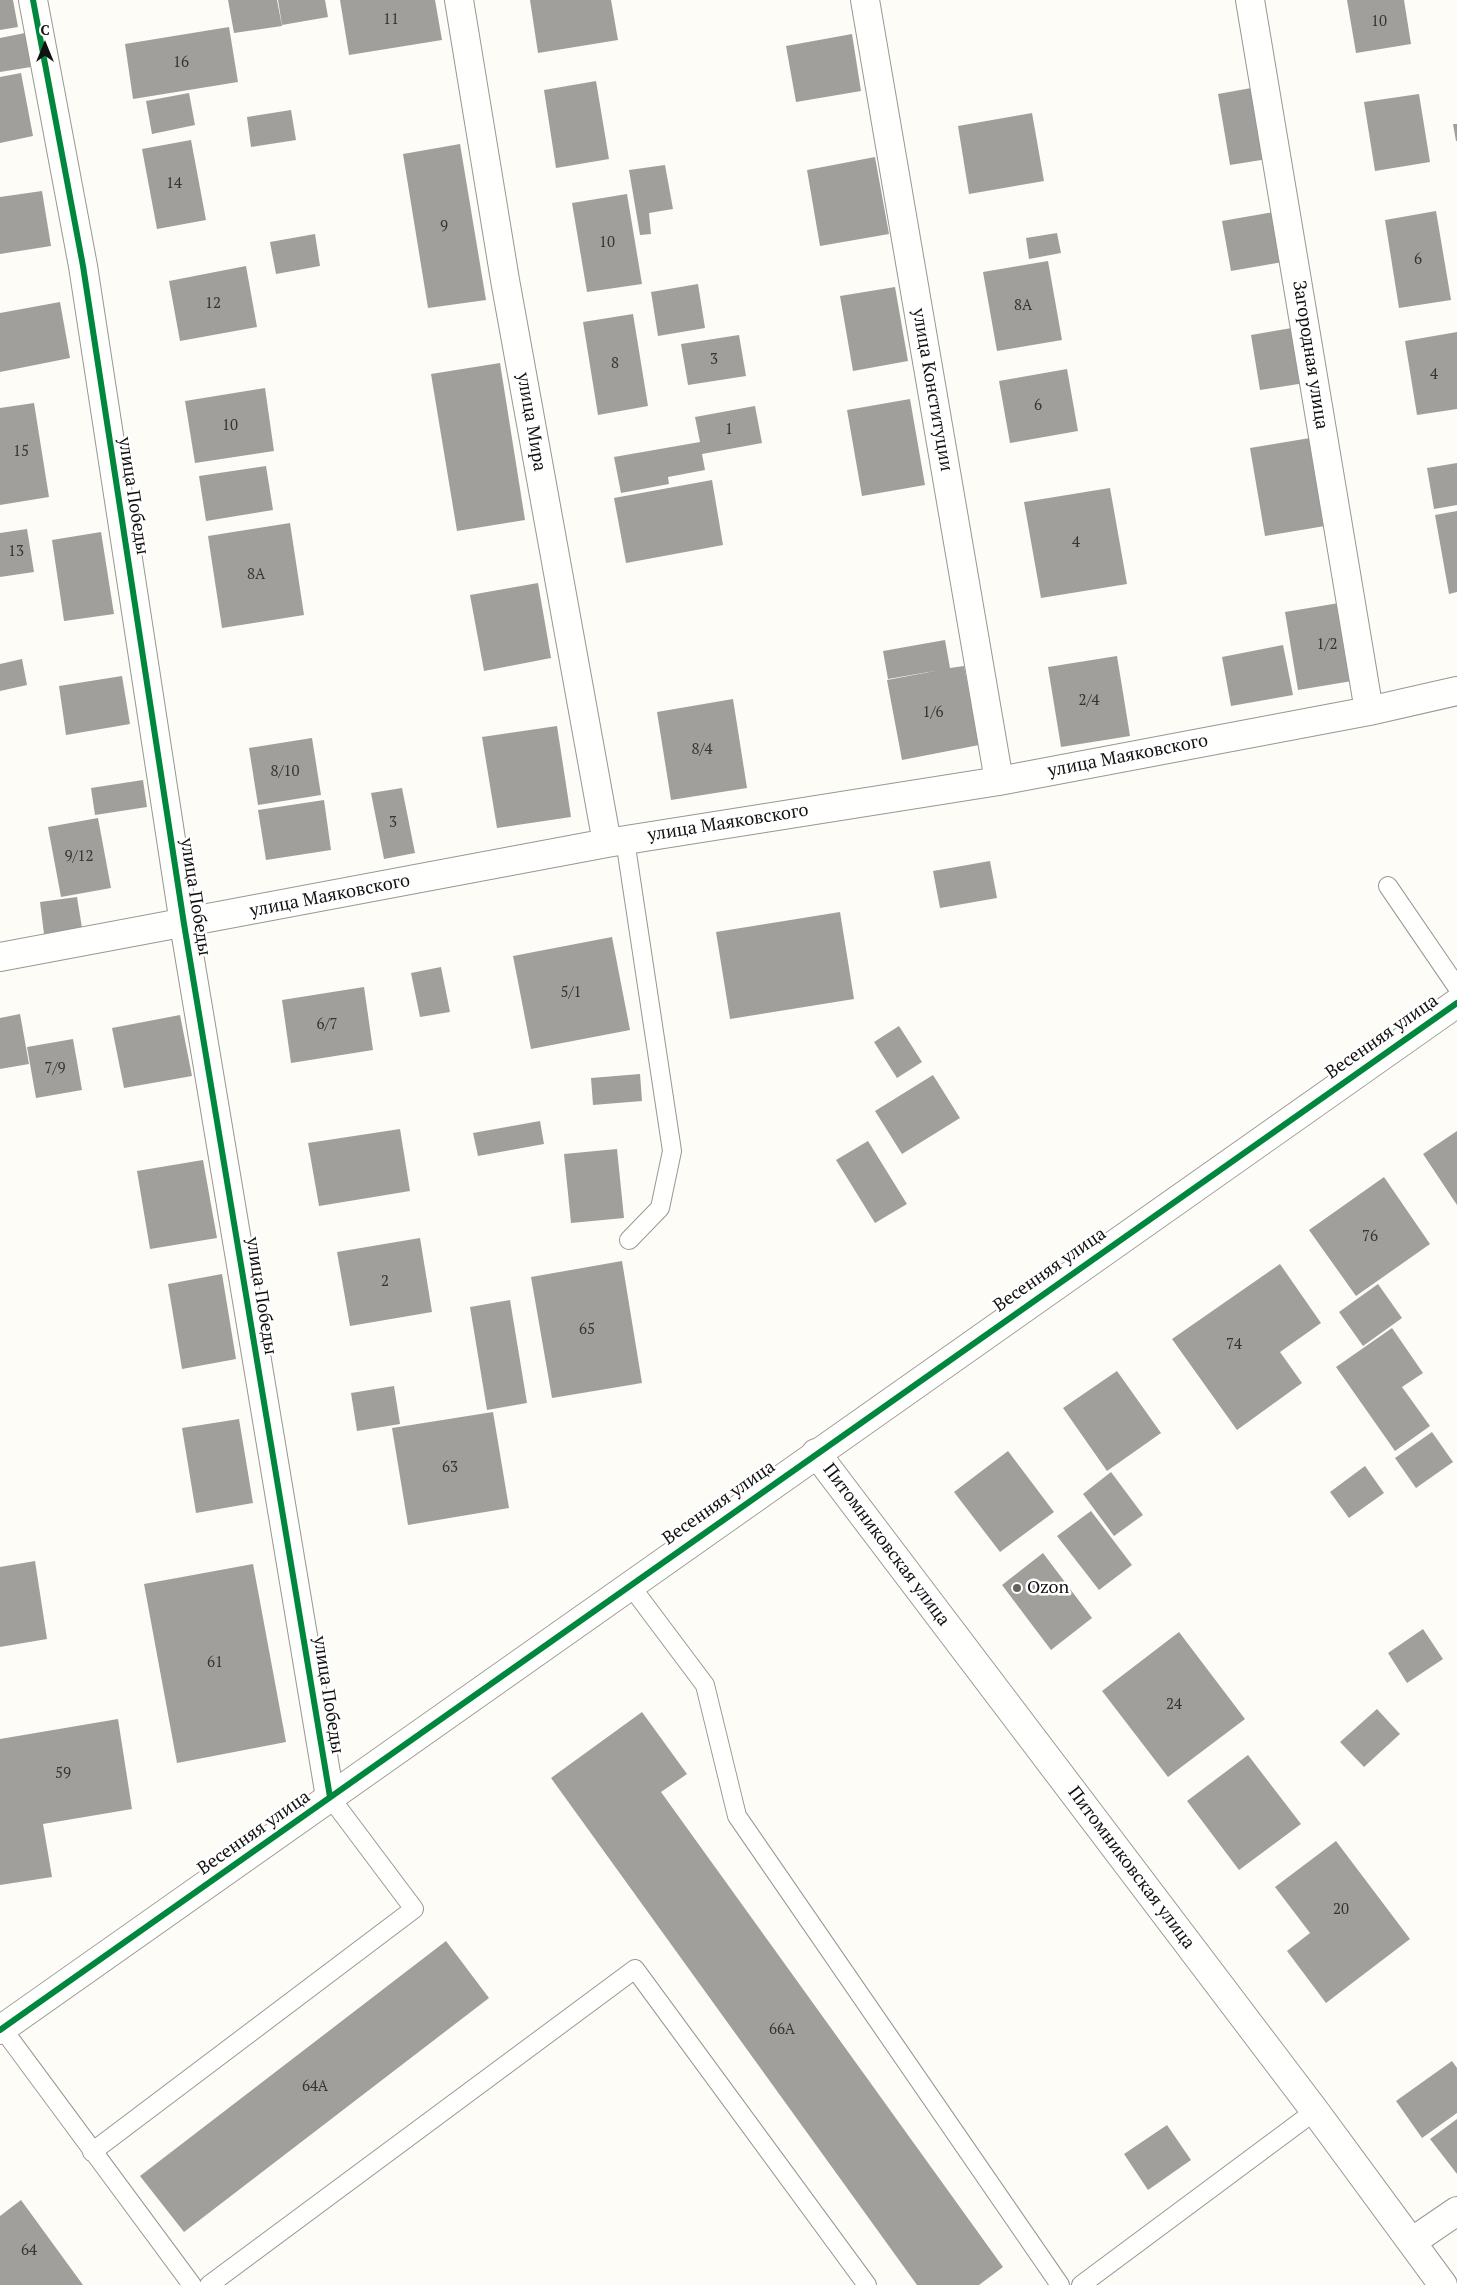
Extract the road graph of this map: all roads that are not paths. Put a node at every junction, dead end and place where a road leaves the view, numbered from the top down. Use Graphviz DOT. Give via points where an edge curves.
graph roads {
  1 [pos="33,0"];
  2 [pos="459,0"];
  3 [pos="865,0"];
  4 [pos="1250,0"];
  5 [pos="1457,691"];
  6 [pos="1369,711"];
  7 [pos="999,781"];
  8 [pos="616,841"];
  9 [pos="1388,886"];
  10 [pos="184,924"];
  11 [pos="0,957"];
  12 [pos="1457,986"];
  13 [pos="1457,1003"];
  14 [pos="629,1240"];
  15 [pos="816,1453"];
  16 [pos="630,1585"];
  17 [pos="330,1797"];
  18 [pos="1,2029"];
  19 [pos="1315,2111"];
  20 [pos="92,2152"];
  21 [pos="1457,2211"];
  22 [pos="1413,2242"];
  23 [pos="192,2285"];
  24 [pos="210,2285"];
  25 [pos="867,2285"];
  26 [pos="1060,2285"];
  27 [pos="1081,2285"];
  28 [pos="1442,2285"];
  1 -- 10 [label="street, улица Победы" via="83,266"];
  2 -- 8 [label="street, улица Мира" via="505,280"];
  3 -- 7 [label="street, улица Конституции"];
  4 -- 6 [label="street, Загородная улица"];
  5 -- 6 [label="street, улица Маяковского"];
  6 -- 7 [label="street, улица Маяковского"];
  7 -- 8 [label="street, улица Маяковского"];
  8 -- 10 [label="street, улица Маяковского"];
  8 -- 14 [label="lane" via="672,1151 660,1208"];
  9 -- 12 [label="lane"];
  10 -- 11 [label="street, улица Маяковского"];
  10 -- 17 [label="street, улица Победы"];
  13 -- 15 [label="street, Весенняя улица"];
  15 -- 16 [label="street, Весенняя улица"];
  15 -- 19 [label="street, Питомниковская улица"];
  16 -- 17 [label="street, Весенняя улица"];
  16 -- 26 [label="lane" via="704,1685 737,1816"];
  17 -- 18 [label="street, Весенняя улица"];
  17 -- 20 [label="lane" via="414,1909"];
  18 -- 20 [label="lane"];
  19 -- 22 [label="street, Питомниковская улица"];
  19 -- 27 [label="lane"];
  20 -- 23 [label="lane"];
  21 -- 22 [label="street"];
  22 -- 28 [label="street, Питомниковская улица"];
  24 -- 25 [label="lane" via="635,1969"];
}
